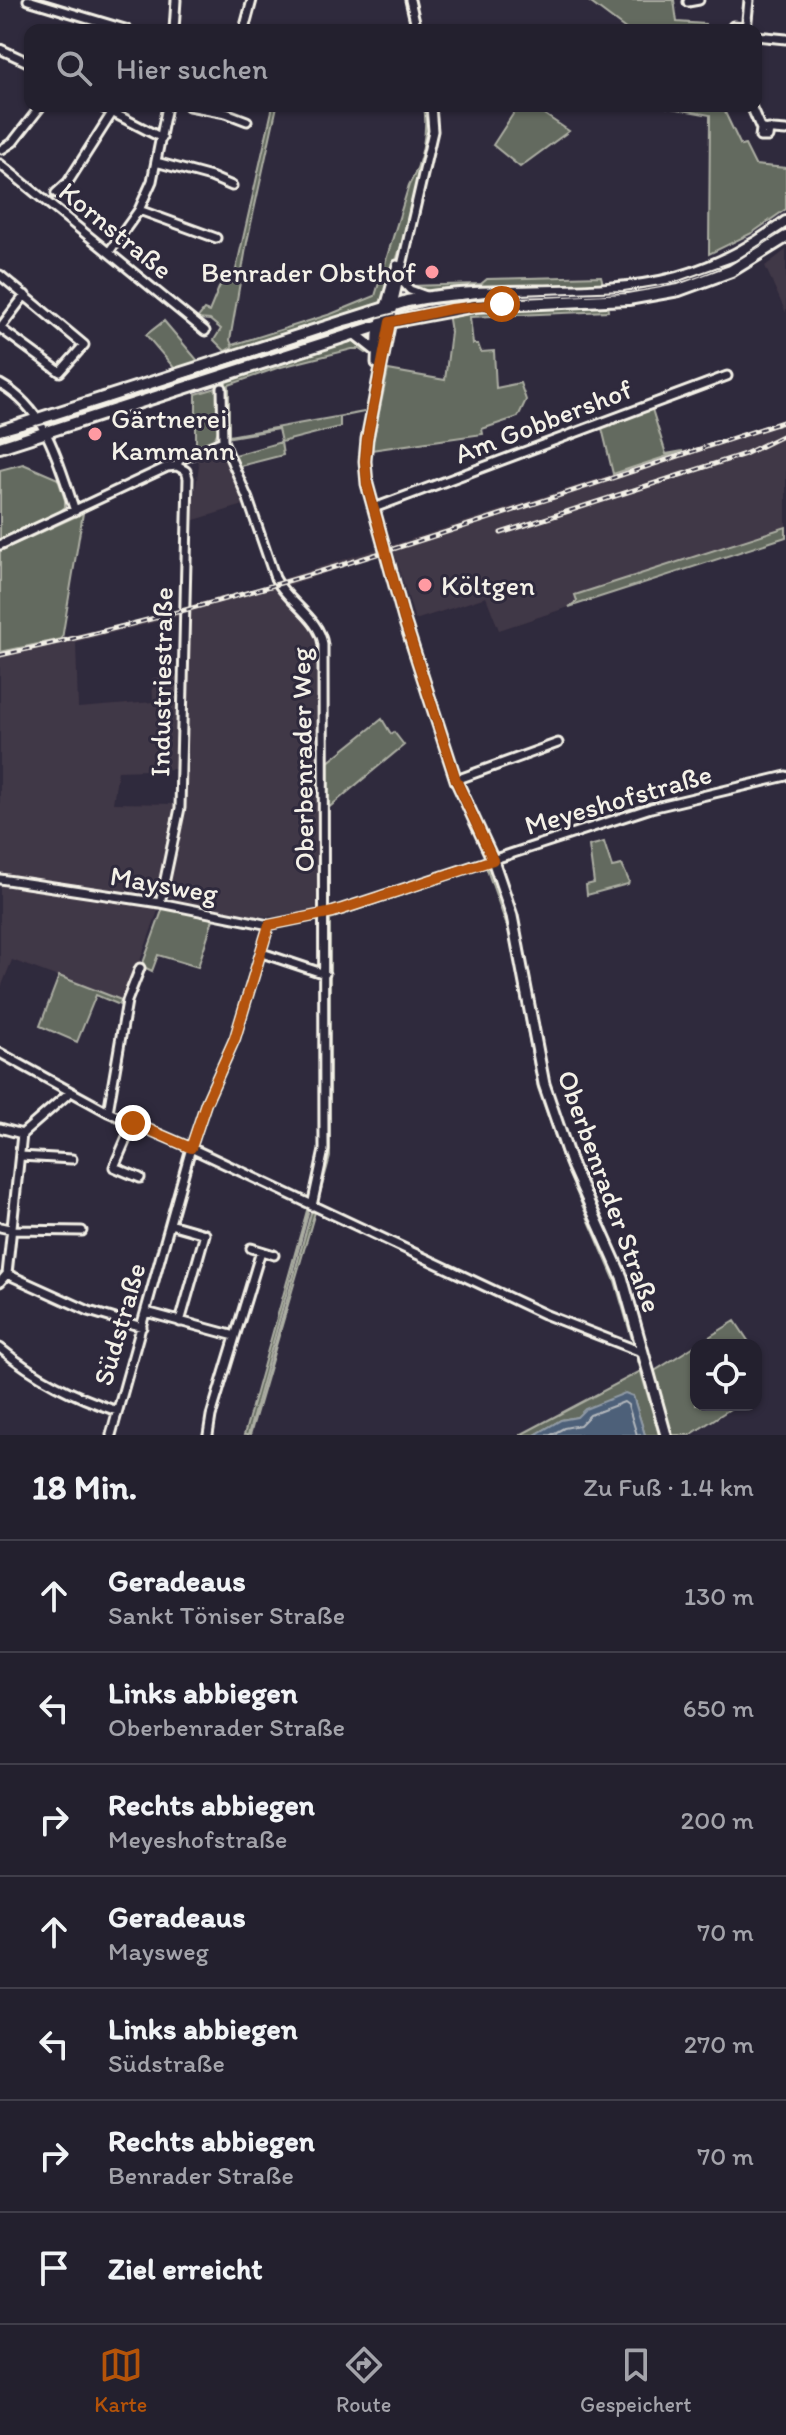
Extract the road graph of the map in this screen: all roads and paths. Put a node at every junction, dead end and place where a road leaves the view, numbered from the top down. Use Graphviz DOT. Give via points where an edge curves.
graph roads {
  1 [pos="28,0"];
  2 [pos="176,0"];
  3 [pos="252,0"];
  4 [pos="410,0"];
  5 [pos="699,0"];
  6 [pos="749,0"];
  7 [pos="688,2"];
  8 [pos="108,24"];
  9 [pos="174,24"];
  10 [pos="246,24"];
  11 [pos="416,24"];
  12 [pos="747,24"];
  13 [pos="762,37"];
  14 [pos="786,39"];
  15 [pos="1,52"];
  16 [pos="24,61"];
  17 [pos="36,112"];
  18 [pos="166,112"];
  19 [pos="221,112"];
  20 [pos="431,112"];
  21 [pos="755,112"];
  22 [pos="112,113"];
  23 [pos="247,121"];
  24 [pos="786,131"];
  25 [pos="162,138"];
  26 [pos="2,149"];
  27 [pos="156,162"];
  28 [pos="0,164"];
  29 [pos="232,186"];
  30 [pos="56,193"];
  31 [pos="139,210"];
  32 [pos="411,221"];
  33 [pos="786,222"];
  34 [pos="786,237"];
  35 [pos="216,238"];
  36 [pos="109,252"];
  37 [pos="0,275"];
  38 [pos="399,278"];
  39 [pos="25,295"];
  40 [pos="429,297"];
  41 [pos="389,306"];
  42 [pos="385,324"];
  43 [pos="0,328"];
  44 [pos="205,331"];
  45 [pos="354,333"];
  46 [pos="378,352"];
  47 [pos="727,376"];
  48 [pos="221,380"];
  49 [pos="0,384"];
  50 [pos="377,388"];
  51 [pos="37,418"];
  52 [pos="0,431"];
  53 [pos="45,433"];
  54 [pos="223,441"];
  55 [pos="0,447"];
  56 [pos="177,466"];
  57 [pos="374,508"];
  58 [pos="75,511"];
  59 [pos="0,545"];
  60 [pos="558,743"];
  61 [pos="786,776"];
  62 [pos="456,780"];
  63 [pos="493,860"];
  64 [pos="0,879"];
  65 [pos="160,903"];
  66 [pos="323,914"];
  67 [pos="269,925"];
  68 [pos="262,953"];
  69 [pos="140,968"];
  70 [pos="323,973"];
  71 [pos="0,1053"];
  72 [pos="69,1093"];
  73 [pos="108,1112"];
  74 [pos="133,1123"];
  75 [pos="0,1128"];
  76 [pos="22,1134"];
  77 [pos="191,1148"];
  78 [pos="20,1156"];
  79 [pos="72,1159"];
  80 [pos="140,1178"];
  81 [pos="312,1206"];
  82 [pos="170,1224"];
  83 [pos="0,1227"];
  84 [pos="14,1230"];
  85 [pos="82,1231"];
  86 [pos="251,1248"];
  87 [pos="261,1251"];
  88 [pos="274,1255"];
  89 [pos="7,1274"];
  90 [pos="0,1282"];
  91 [pos="146,1312"];
  92 [pos="180,1322"];
  93 [pos="142,1327"];
  94 [pos="235,1336"];
  95 [pos="0,1348"];
  96 [pos="639,1351"];
  97 [pos="117,1411"];
  98 [pos="111,1435"];
  99 [pos="208,1435"];
  100 [pos="666,1435"];
  1 -- 8 [label="street"];
  2 -- 9 [label="street"];
  3 -- 10 [label="street"];
  4 -- 11 [label="street"];
  5 -- 7 [label="street"];
  6 -- 12 [label="street"];
  13 -- 14 [label="street"];
  15 -- 16 [label="street"];
  17 -- 26 [label="street"];
  18 -- 25 [label="street"];
  19 -- 23 [label="street"];
  20 -- 32 [label="street, Oberbenrader Straße" via="433,131"];
  21 -- 24 [label="street" via="765,129"];
  22 -- 25 [label="street"];
  22 -- 30 [label="street"];
  25 -- 27 [label="street"];
  27 -- 29 [label="street"];
  27 -- 31 [label="street"];
  28 -- 36 [label="street, Kornstraße"];
  31 -- 35 [label="street"];
  31 -- 36 [label="street"];
  32 -- 38 [label="street, Oberbenrader Straße"];
  32 -- 41 [label="street, Oberbenrader Straße"];
  33 -- 40 [label="main road" via="718,263 655,283"];
  34 -- 42 [label="main road" via="731,271 662,294 475,306"];
  36 -- 44 [label="street, Kornstraße"];
  37 -- 39 [label="street"];
  38 -- 40 [label="street" via="410,290"];
  38 -- 41 [label="street, Oberbenrader Straße"];
  39 -- 43 [label="street"];
  39 -- 43 [label="street" via="84,345 60,372"];
  40 -- 41 [label="main road"];
  41 -- 42 [label="street, Oberbenrader Straße"];
  41 -- 51 [label="main road"];
  42 -- 45 [label="main road"];
  42 -- 46 [label="street, Oberbenrader Straße"];
  42 -- 50 [label="street, Oberbenrader Straße"];
  45 -- 46 [label="street"];
  45 -- 48 [label="main road"];
  46 -- 50 [label="street, Oberbenrader Straße"];
  47 -- 57 [label="street, Am Gobbershof"];
  48 -- 53 [label="main road"];
  48 -- 54 [label="street, Oberbenrader Weg"];
  49 -- 51 [label="street" via="26,402"];
  50 -- 57 [label="street, Oberbenrader Straße" via="365,461"];
  51 -- 52 [label="main road"];
  51 -- 53 [label="street"];
  53 -- 55 [label="main road"];
  53 -- 58 [label="street"];
  54 -- 56 [label="street" via="179,460"];
  54 -- 66 [label="street, Oberbenrader Weg" via="278,585 322,635"];
  56 -- 58 [label="street"];
  56 -- 65 [label="street, Industriestraße" via="188,478 180,808"];
  57 -- 62 [label="street, Oberbenrader Straße"];
  58 -- 59 [label="street"];
  60 -- 62 [label="street"];
  61 -- 63 [label="street, Meyeshofstraße" via="651,808"];
  62 -- 63 [label="street, Oberbenrader Straße"];
  63 -- 66 [label="street, Meyeshofstraße"];
  63 -- 100 [label="street, Oberbenrader Straße" via="518,936 544,1084 571,1163 622,1277"];
  64 -- 65 [label="street, Maysweg"];
  65 -- 67 [label="street, Maysweg"];
  66 -- 67 [label="street, Maysweg"];
  66 -- 70 [label="street, Oberbenrader Weg"];
  67 -- 68 [label="street, Südstraße"];
  68 -- 70 [label="street"];
  68 -- 77 [label="street, Südstraße"];
  69 -- 73 [label="street" via="127,1001"];
  70 -- 81 [label="street, Oberbenrader Weg" via="324,1150"];
  71 -- 72 [label="street"];
  72 -- 73 [label="street"];
  72 -- 76 [label="street"];
  73 -- 74 [label="street"];
  74 -- 77 [label="street"];
  74 -- 80 [label="street" via="114,1167"];
  75 -- 76 [label="street"];
  76 -- 78 [label="street"];
  77 -- 81 [label="street"];
  77 -- 82 [label="street, Südstraße"];
  78 -- 79 [label="street"];
  78 -- 84 [label="street"];
  81 -- 96 [label="street" via="544,1314"];
  82 -- 91 [label="street, Südstraße"];
  82 -- 92 [label="street, Südstraße" via="205,1234"];
  83 -- 84 [label="street"];
  84 -- 85 [label="street"];
  84 -- 89 [label="street"];
  86 -- 87 [label="street"];
  87 -- 88 [label="street"];
  87 -- 94 [label="street"];
  89 -- 90 [label="street"];
  89 -- 93 [label="street" via="89,1311"];
  91 -- 92 [label="street"];
  91 -- 93 [label="street, Südstraße"];
  92 -- 94 [label="street"];
  93 -- 97 [label="street, Südstraße"];
  94 -- 99 [label="street"];
  95 -- 97 [label="street" via="47,1383"];
  97 -- 98 [label="street, Südstraße"];
}
